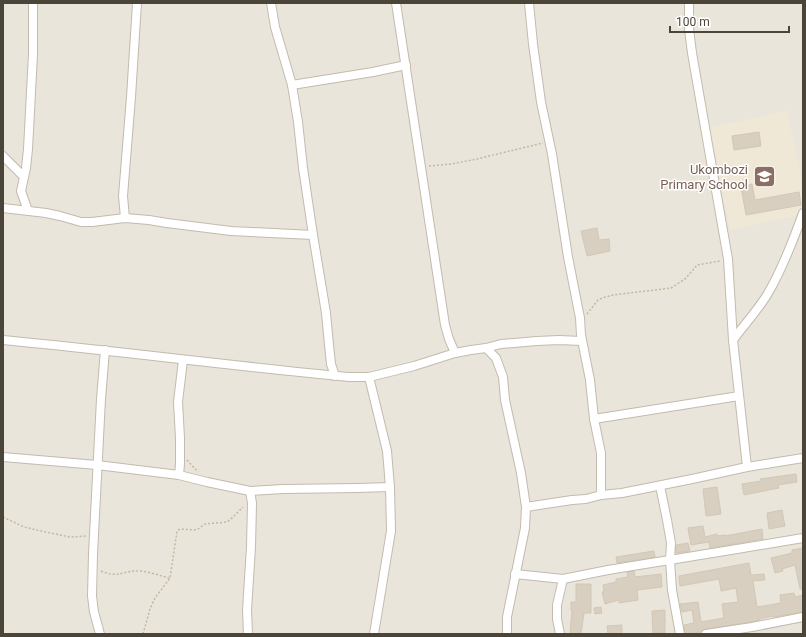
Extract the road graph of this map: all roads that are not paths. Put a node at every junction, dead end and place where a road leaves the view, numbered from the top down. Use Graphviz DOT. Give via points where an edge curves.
graph roads {
  1 [pos="34,3"];
  2 [pos="137,3"];
  3 [pos="271,3"];
  4 [pos="396,3"];
  5 [pos="529,3"];
  6 [pos="689,3"];
  7 [pos="406,65"];
  8 [pos="292,85"];
  9 [pos="3,156"];
  10 [pos="24,177"];
  11 [pos="3,208"];
  12 [pos="28,211"];
  13 [pos="803,213"];
  14 [pos="124,218"];
  15 [pos="313,235"];
  16 [pos="3,340"];
  17 [pos="582,340"];
  18 [pos="733,340"];
  19 [pos="486,348"];
  20 [pos="106,350"];
  21 [pos="455,353"];
  22 [pos="183,360"];
  23 [pos="335,376"];
  24 [pos="369,377"];
  25 [pos="738,396"];
  26 [pos="594,419"];
  27 [pos="3,457"];
  28 [pos="803,458"];
  29 [pos="98,465"];
  30 [pos="747,467"];
  31 [pos="180,475"];
  32 [pos="390,486"];
  33 [pos="660,486"];
  34 [pos="250,491"];
  35 [pos="601,495"];
  36 [pos="526,507"];
  37 [pos="803,538"];
  38 [pos="670,560"];
  39 [pos="515,574"];
  40 [pos="563,579"];
  41 [pos="803,617"];
  42 [pos="100,634"];
  43 [pos="248,634"];
  44 [pos="374,634"];
  45 [pos="507,634"];
  46 [pos="560,634"];
  47 [pos="680,634"];
  48 [pos="711,634"];
  1 -- 10 [label="street" via="28,149"];
  2 -- 14 [label="street" via="123,196"];
  3 -- 8 [label="street" via="275,27"];
  4 -- 7 [label="street"];
  5 -- 17 [label="street" via="541,102 552,154"];
  6 -- 18 [label="street" via="692,53 728,259"];
  7 -- 8 [label="street"];
  7 -- 21 [label="street" via="445,325"];
  8 -- 15 [label="street"];
  9 -- 10 [label="street"];
  10 -- 12 [label="street" via="21,191"];
  11 -- 12 [label="street"];
  12 -- 14 [label="street" via="81,222"];
  13 -- 18 [label="street" via="766,297"];
  14 -- 15 [label="street" via="231,231"];
  15 -- 23 [label="street" via="326,313 331,364"];
  16 -- 20 [label="street"];
  17 -- 19 [label="street" via="501,344"];
  17 -- 26 [label="street"];
  18 -- 25 [label="street"];
  19 -- 21 [label="street"];
  19 -- 36 [label="street" via="496,358 503,377 505,400 522,474"];
  20 -- 22 [label="street"];
  20 -- 29 [label="street"];
  21 -- 24 [label="street"];
  22 -- 23 [label="street"];
  22 -- 31 [label="street" via="178,402"];
  23 -- 24 [label="street"];
  24 -- 32 [label="street" via="387,451"];
  25 -- 26 [label="street"];
  25 -- 30 [label="street"];
  26 -- 35 [label="street" via="601,452"];
  27 -- 29 [label="street"];
  28 -- 30 [label="street"];
  29 -- 31 [label="street"];
  29 -- 42 [label="street" via="93,536 93,604"];
  30 -- 33 [label="street"];
  31 -- 34 [label="street"];
  32 -- 34 [label="street"];
  32 -- 44 [label="street" via="391,531"];
  33 -- 35 [label="street"];
  33 -- 38 [label="street" via="671,543"];
  34 -- 43 [label="street" via="252,503"];
  35 -- 36 [label="street"];
  36 -- 39 [label="street" via="525,528"];
  37 -- 38 [label="street"];
  38 -- 40 [label="street"];
  38 -- 47 [label="street" via="672,590"];
  39 -- 40 [label="street"];
  39 -- 45 [label="street" via="507,617"];
  40 -- 46 [label="street" via="557,605"];
  41 -- 48 [label="street"];
}
